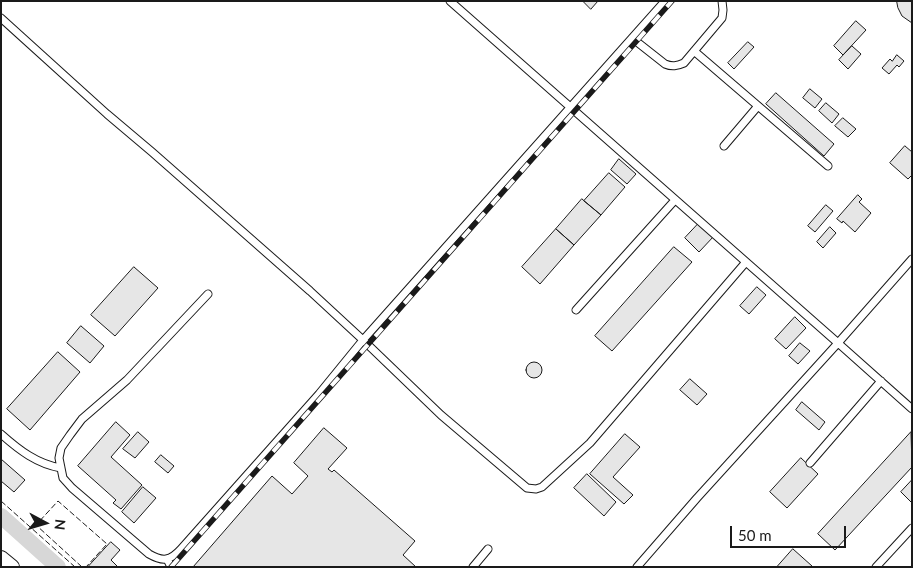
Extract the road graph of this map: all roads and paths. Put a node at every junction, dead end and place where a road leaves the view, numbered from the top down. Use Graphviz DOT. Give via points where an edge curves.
graph roads {
  1 [pos="450,1"];
  2 [pos="665,1"];
  3 [pos="722,1"];
  4 [pos="1,18"];
  5 [pos="632,38"];
  6 [pos="694,51"];
  7 [pos="758,106"];
  8 [pos="570,108"];
  9 [pos="724,146"];
  10 [pos="828,166"];
  11 [pos="675,200"];
  12 [pos="912,259"];
  13 [pos="746,262"];
  14 [pos="208,294"];
  15 [pos="576,310"];
  16 [pos="363,340"];
  17 [pos="838,343"];
  18 [pos="881,381"];
  19 [pos="912,409"];
  20 [pos="1,434"];
  21 [pos="810,463"];
  22 [pos="61,468"];
  23 [pos="912,528"];
  24 [pos="488,549"];
  25 [pos="1,558"];
  26 [pos="167,559"];
  27 [pos="12,567"];
  28 [pos="171,567"];
  29 [pos="473,567"];
  30 [pos="637,567"];
  31 [pos="876,567"];
  1 -- 8 [label="lane"];
  2 -- 5 [label="lane"];
  3 -- 6 [label="lane" via="722,18"];
  4 -- 16 [label="lane"];
  5 -- 6 [label="lane" via="670,66 684,63"];
  5 -- 8 [label="lane"];
  6 -- 7 [label="lane"];
  7 -- 9 [label="lane"];
  7 -- 10 [label="lane"];
  8 -- 11 [label="lane"];
  8 -- 16 [label="lane"];
  11 -- 13 [label="lane"];
  11 -- 15 [label="lane"];
  12 -- 17 [label="lane"];
  13 -- 16 [label="lane" via="590,443 536,489 522,484 448,421"];
  13 -- 17 [label="lane"];
  14 -- 22 [label="lane" via="127,380 82,419 62,448"];
  16 -- 26 [label="lane" via="187,542"];
  17 -- 18 [label="lane"];
  17 -- 30 [label="lane"];
  18 -- 19 [label="lane"];
  18 -- 21 [label="lane"];
  20 -- 22 [label="lane" via="29,457"];
  22 -- 26 [label="lane" via="63,478 72,488 149,554"];
  23 -- 31 [label="lane"];
  24 -- 29 [label="lane"];
  25 -- 27 [label="street"];
  26 -- 28 [label="lane"];
}
